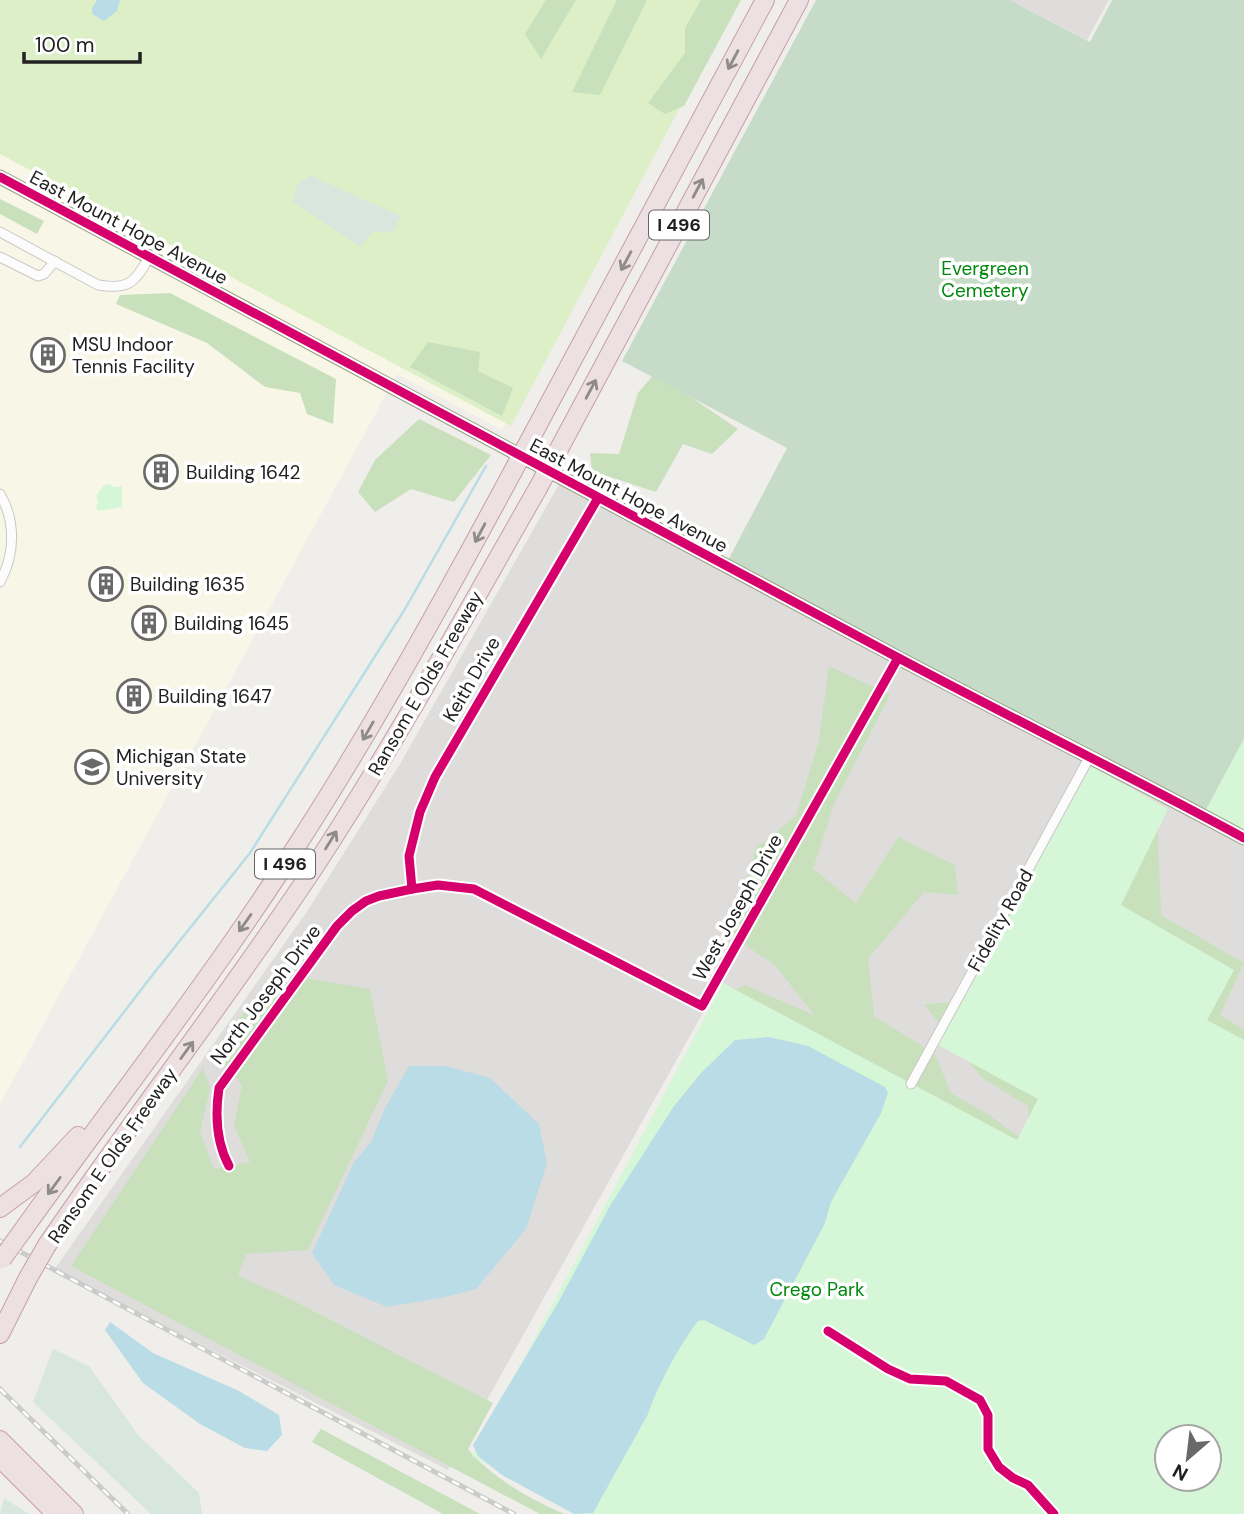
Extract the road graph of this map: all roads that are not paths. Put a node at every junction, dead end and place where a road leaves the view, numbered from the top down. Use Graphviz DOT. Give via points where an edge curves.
graph roads {
  1 [pos="765,0"];
  2 [pos="799,0"];
  3 [pos="0,177"];
  4 [pos="0,232"];
  5 [pos="0,257"];
  6 [pos="149,257"];
  7 [pos="55,261"];
  8 [pos="0,494"];
  9 [pos="598,498"];
  10 [pos="0,582"];
  11 [pos="898,658"];
  12 [pos="1090,756"];
  13 [pos="1244,838"];
  14 [pos="412,889"];
  15 [pos="142,1066"];
  16 [pos="911,1084"];
  17 [pos="229,1166"];
  18 [pos="0,1208"];
  19 [pos="1,1260"];
  20 [pos="0,1334"];
  21 [pos="0,1440"];
  22 [pos="0,1458"];
  23 [pos="56,1514"];
  24 [pos="74,1514"];
  1 -- 15 [label="highway, Ransom E Olds Freeway / I 496, one-way, bridge" via="430,624 266,892"];
  20 -- 2 [label="highway, Ransom E Olds Freeway / I 496, one-way, bridge" via="47,1245 263,944 408,715 538,488"];
  3 -- 6 [label="street, East Mount Hope Avenue"];
  4 -- 7 [label="street"];
  5 -- 7 [label="street" via="38,276"];
  6 -- 7 [label="street" via="129,285 113,287 98,285"];
  6 -- 9 [label="street, East Mount Hope Avenue"];
  8 -- 10 [label="street" via="9,513 12,543"];
  9 -- 11 [label="street, East Mount Hope Avenue"];
  9 -- 14 [label="street, Keith Drive" via="435,777 409,856"];
  11 -- 12 [label="street, East Mount Hope Avenue"];
  11 -- 14 [label="street, West Joseph Drive" via="702,1006 474,888 438,885"];
  12 -- 13 [label="street, East Mount Hope Avenue"];
  12 -- 16 [label="street, Fidelity Road"];
  14 -- 17 [label="street, North Joseph Drive" via="366,901 352,911 225,1075 216,1115 220,1149"];
  15 -- 18 [label="highway" via="43,1174"];
  15 -- 19 [label="highway, Ransom E Olds Freeway / I 496, one-way, bridge"];
  21 -- 24 [label="highway"];
  22 -- 23 [label="highway"];
}
